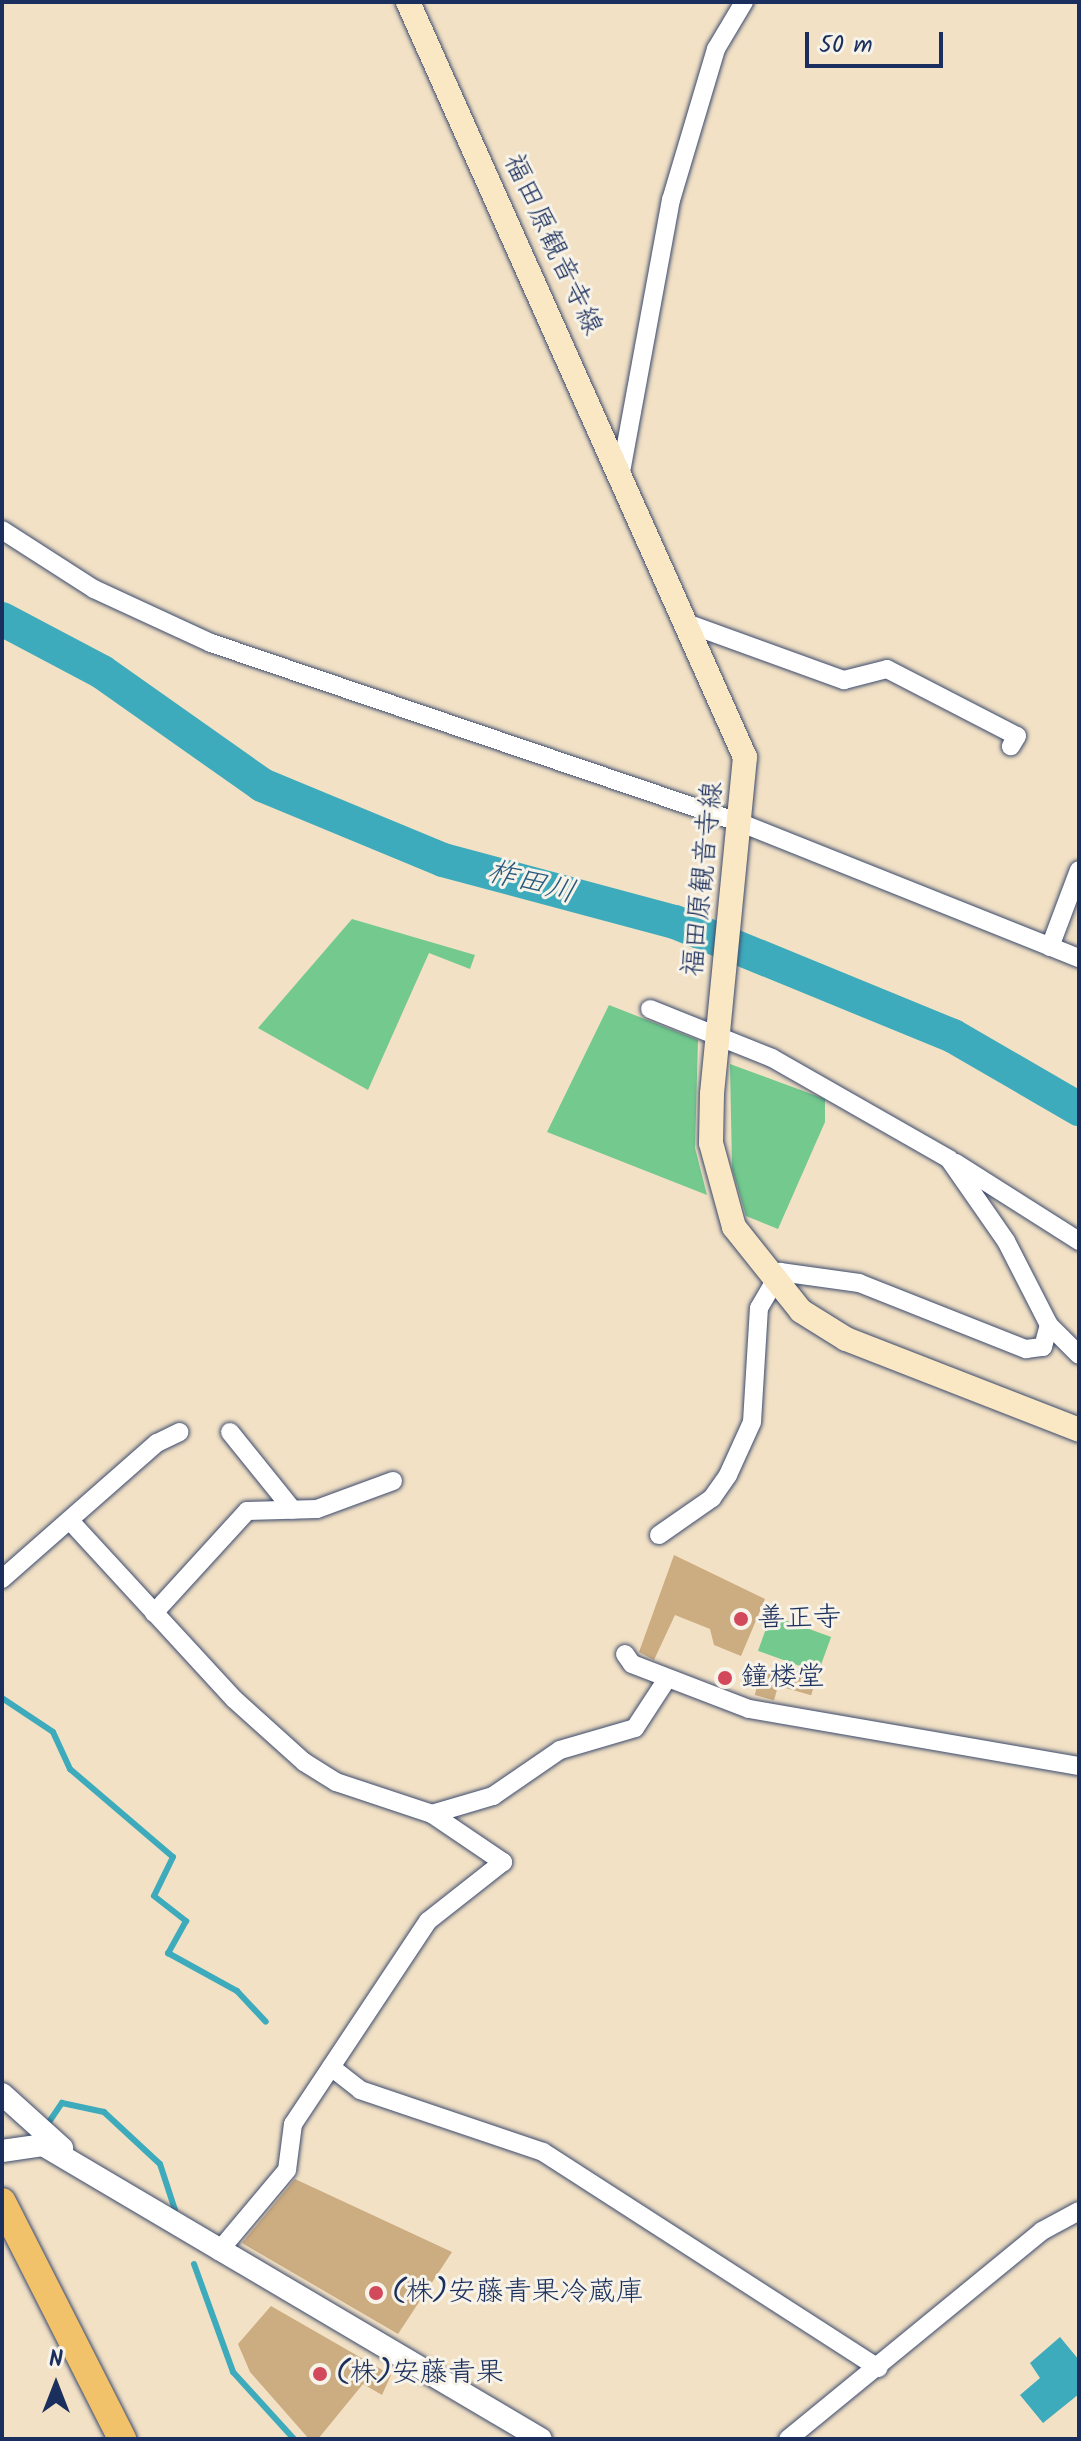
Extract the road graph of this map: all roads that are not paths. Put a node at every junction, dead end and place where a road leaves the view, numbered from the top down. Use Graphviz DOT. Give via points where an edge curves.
graph roads {
  1 [pos="408,2"];
  2 [pos="744,2"];
  3 [pos="621,472"];
  4 [pos="2,530"];
  5 [pos="689,624"];
  6 [pos="1011,746"];
  7 [pos="741,823"];
  8 [pos="1079,870"];
  9 [pos="1050,947"];
  10 [pos="1079,958"];
  11 [pos="650,1009"];
  12 [pos="716,1038"];
  13 [pos="949,1159"];
  14 [pos="1079,1241"];
  15 [pos="770,1279"];
  16 [pos="1049,1325"];
  17 [pos="1079,1355"];
  18 [pos="1079,1430"];
  19 [pos="180,1432"];
  20 [pos="230,1432"];
  21 [pos="393,1481"];
  22 [pos="293,1510"];
  23 [pos="73,1524"];
  24 [pos="659,1535"];
  25 [pos="2,1579"];
  26 [pos="154,1613"];
  27 [pos="625,1654"];
  28 [pos="667,1679"];
  29 [pos="1079,1766"];
  30 [pos="432,1814"];
  31 [pos="331,2067"];
  32 [pos="2,2094"];
  33 [pos="2,2151"];
  34 [pos="93,2176"];
  35 [pos="2,2202"];
  36 [pos="1079,2211"];
  37 [pos="219,2251"];
  38 [pos="878,2368"];
  39 [pos="122,2439"];
  40 [pos="541,2439"];
  41 [pos="788,2439"];
  1 -- 3 [label="main road, 福田原観音寺線"];
  2 -- 3 [label="street" via="716,49 671,200"];
  3 -- 5 [label="main road, 福田原観音寺線"];
  4 -- 7 [label="street" via="94,589 211,643"];
  5 -- 6 [label="street" via="844,680 887,669 1017,736"];
  5 -- 7 [label="main road, 福田原観音寺線" via="745,757"];
  7 -- 9 [label="street"];
  7 -- 12 [label="main road, 福田原観音寺線"];
  8 -- 9 [label="street"];
  9 -- 10 [label="street"];
  11 -- 12 [label="street"];
  12 -- 13 [label="street" via="845,1096"];
  12 -- 15 [label="main road, 福田原観音寺線" via="711,1143 719,1183 734,1227"];
  13 -- 14 [label="street"];
  13 -- 16 [label="street" via="1006,1241"];
  15 -- 16 [label="street" via="780,1272 859,1283 1026,1349 1043,1347"];
  15 -- 18 [label="main road, 福田原観音寺線" via="801,1311 846,1339"];
  15 -- 24 [label="street" via="752,1341 752,1422 712,1498"];
  16 -- 17 [label="street"];
  19 -- 23 [label="street" via="157,1443"];
  20 -- 22 [label="street"];
  21 -- 22 [label="street" via="317,1509"];
  22 -- 26 [label="street" via="247,1511"];
  23 -- 25 [label="street"];
  23 -- 26 [label="street"];
  26 -- 30 [label="street" via="304,1762 336,1782"];
  27 -- 28 [label="street"];
  28 -- 29 [label="street" via="749,1709"];
  28 -- 30 [label="street" via="635,1728 560,1750 493,1796"];
  30 -- 31 [label="street" via="503,1862 428,1921"];
  31 -- 37 [label="street" via="293,2124 287,2170"];
  31 -- 38 [label="street" via="360,2090 543,2152"];
  32 -- 34 [label="street"];
  33 -- 34 [label="street" via="43,2145"];
  34 -- 37 [label="street"];
  35 -- 39 [label="main road"];
  36 -- 38 [label="street" via="1042,2231"];
  37 -- 40 [label="street"];
  38 -- 41 [label="street"];
}
